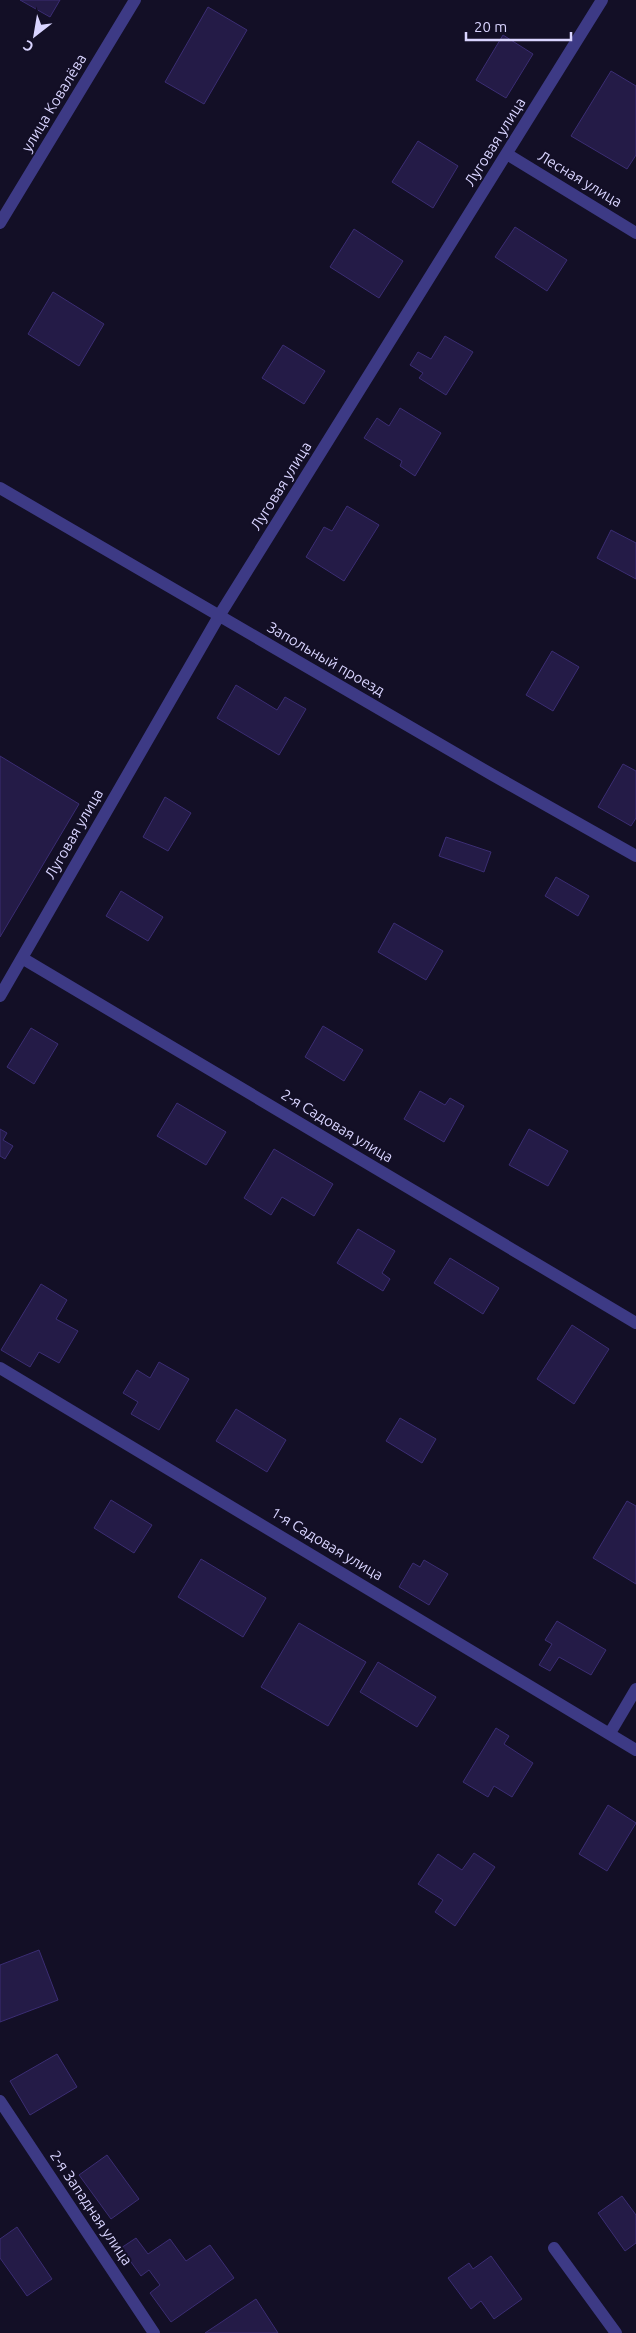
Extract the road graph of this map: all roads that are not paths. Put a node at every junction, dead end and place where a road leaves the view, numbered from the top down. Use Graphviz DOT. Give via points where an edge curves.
graph roads {
  1 [pos="135,0"];
  2 [pos="602,0"];
  3 [pos="507,154"];
  4 [pos="0,223"];
  5 [pos="636,232"];
  6 [pos="0,488"];
  7 [pos="219,616"];
  8 [pos="636,856"];
  9 [pos="22,958"];
  10 [pos="0,996"];
  11 [pos="636,1323"];
  12 [pos="0,1368"];
  13 [pos="636,1689"];
  14 [pos="610,1733"];
  15 [pos="636,1750"];
  16 [pos="0,2101"];
  17 [pos="554,2248"];
  18 [pos="154,2333"];
  19 [pos="616,2333"];
  1 -- 4 [label="street, улица Ковалёва"];
  2 -- 3 [label="street, Луговая улица"];
  3 -- 5 [label="street, Лесная улица"];
  3 -- 7 [label="street, Луговая улица"];
  6 -- 7 [label="street, Запольный проезд"];
  7 -- 8 [label="street, Запольный проезд"];
  7 -- 9 [label="street, Луговая улица"];
  9 -- 10 [label="street, Луговая улица"];
  9 -- 11 [label="street, 2-я Садовая улица"];
  12 -- 14 [label="street, 1-я Садовая улица"];
  13 -- 14 [label="street"];
  14 -- 15 [label="street, 1-я Садовая улица"];
  16 -- 18 [label="street, 2-я Западная улица"];
  17 -- 19 [label="street"];
}
